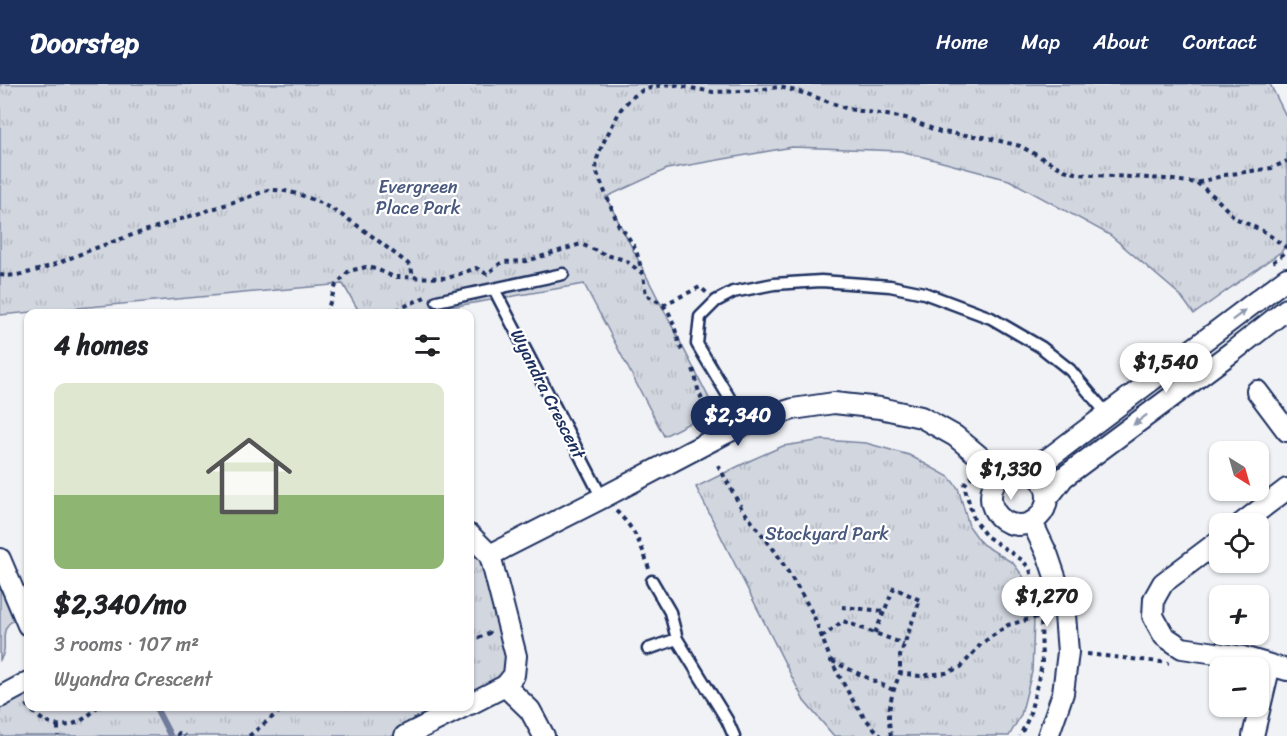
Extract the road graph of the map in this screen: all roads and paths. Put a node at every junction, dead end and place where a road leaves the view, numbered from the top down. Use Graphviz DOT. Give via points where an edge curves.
graph roads {
  1 [pos="1287,160"];
  2 [pos="1197,183"];
  3 [pos="1287,248"];
  4 [pos="563,274"];
  5 [pos="0,275"];
  6 [pos="643,275"];
  7 [pos="414,278"];
  8 [pos="1287,278"];
  9 [pos="494,289"];
  10 [pos="716,301"];
  11 [pos="437,302"];
  12 [pos="663,305"];
  13 [pos="328,309"];
  14 [pos="399,309"];
  15 [pos="1287,309"];
  16 [pos="684,354"];
  17 [pos="692,365"];
  18 [pos="1257,391"];
  19 [pos="1108,415"];
  20 [pos="745,424"];
  21 [pos="720,425"];
  22 [pos="1287,431"];
  23 [pos="718,465"];
  24 [pos="1020,469"];
  25 [pos="999,477"];
  26 [pos="1287,489"];
  27 [pos="602,498"];
  28 [pos="1047,499"];
  29 [pos="1255,513"];
  30 [pos="1032,522"];
  31 [pos="474,539"];
  32 [pos="1209,548"];
  33 [pos="490,555"];
  34 [pos="0,559"];
  35 [pos="652,581"];
  36 [pos="842,607"];
  37 [pos="884,611"];
  38 [pos="24,616"];
  39 [pos="1041,616"];
  40 [pos="875,633"];
  41 [pos="822,637"];
  42 [pos="677,639"];
  43 [pos="904,644"];
  44 [pos="1182,648"];
  45 [pos="648,649"];
  46 [pos="1068,651"];
  47 [pos="831,661"];
  48 [pos="1279,668"];
  49 [pos="900,673"];
  50 [pos="505,686"];
  51 [pos="893,690"];
  52 [pos="24,691"];
  53 [pos="0,697"];
  54 [pos="474,702"];
  55 [pos="32,711"];
  56 [pos="93,711"];
  57 [pos="280,711"];
  58 [pos="455,711"];
  59 [pos="58,726"];
  60 [pos="58,736"];
  61 [pos="177,736"];
  62 [pos="185,736"];
  63 [pos="249,736"];
  64 [pos="405,736"];
  65 [pos="544,736"];
  66 [pos="734,736"];
  67 [pos="881,736"];
  68 [pos="891,736"];
  69 [pos="1048,736"];
  70 [pos="1253,736"];
  1 -- 2 [label="path" via="1272,168"];
  2 -- 3 [label="path" via="1234,218 1265,232"];
  2 -- 6 [label="path" via="1079,174 1020,146 940,132 906,118 848,109 780,87 713,92 658,86 643,90 621,109 602,145 596,170 619,226 636,250"];
  4 -- 9 [label="lane"];
  5 -- 7 [label="path" via="25,274 102,245 281,189 341,214 411,266"];
  6 -- 7 [label="path" via="625,260 581,244 527,261 502,262 488,274 476,268 448,278"];
  6 -- 12 [label="path" via="646,295"];
  7 -- 13 [label="path" via="394,277 366,267 350,271 336,285"];
  19 -- 8 [label="street, one-way"];
  9 -- 11 [label="lane"];
  9 -- 27 [label="lane, Wyandra Crescent"];
  10 -- 12 [label="path" via="700,287"];
  10 -- 19 [label="lane" via="733,292 821,280 924,293 991,318 1041,347 1070,370"];
  10 -- 20 [label="lane" via="700,317 697,344"];
  11 -- 14 [label="path" via="424,297"];
  12 -- 16 [label="path"];
  15 -- 28 [label="street, one-way" via="1064,477"];
  17 -- 21 [label="path" via="704,402"];
  18 -- 22 [label="street"];
  19 -- 24 [label="street" via="1049,458"];
  20 -- 25 [label="street" via="793,409 834,403 880,408 921,417 955,436"];
  20 -- 27 [label="street"];
  23 -- 41 [label="path" via="742,509 801,593"];
  24 -- 25 [label="street"];
  24 -- 28 [label="street" via="1041,478"];
  25 -- 30 [label="street" via="991,503 998,516 1010,524"];
  26 -- 29 [label="street"];
  27 -- 33 [label="street"];
  27 -- 35 [label="path" via="629,523 643,549"];
  28 -- 30 [label="street" via="1043,511"];
  30 -- 46 [label="street" via="1064,603"];
  31 -- 33 [label="street"];
  32 -- 44 [label="street" via="1163,583 1154,599 1153,616 1164,636"];
  33 -- 50 [label="street" via="516,656 514,675"];
  34 -- 38 [label="street"];
  35 -- 42 [label="lane" via="670,612"];
  36 -- 37 [label="path"];
  37 -- 40 [label="path"];
  37 -- 43 [label="path" via="894,588 920,600"];
  39 -- 49 [label="path" via="1008,625 981,644 961,667 919,676"];
  40 -- 41 [label="path" via="843,621"];
  40 -- 43 [label="path"];
  41 -- 47 [label="path"];
  42 -- 45 [label="lane"];
  42 -- 66 [label="lane"];
  43 -- 49 [label="path"];
  44 -- 46 [label="path" via="1170,663"];
  44 -- 48 [label="street" via="1244,657"];
  46 -- 69 [label="street" via="1063,693"];
  47 -- 51 [label="path"];
  47 -- 67 [label="path" via="864,717"];
  48 -- 70 [label="street"];
  49 -- 51 [label="path"];
  50 -- 54 [label="street"];
  50 -- 65 [label="street" via="530,710"];
  51 -- 68 [label="path" via="888,711"];
  52 -- 53 [label="street"];
  55 -- 59 [label="path"];
  56 -- 59 [label="path" via="84,720"];
  57 -- 63 [label="path"];
  58 -- 64 [label="street"];
  59 -- 60 [label="path"];
  61 -- 62 [label="path"];
}
